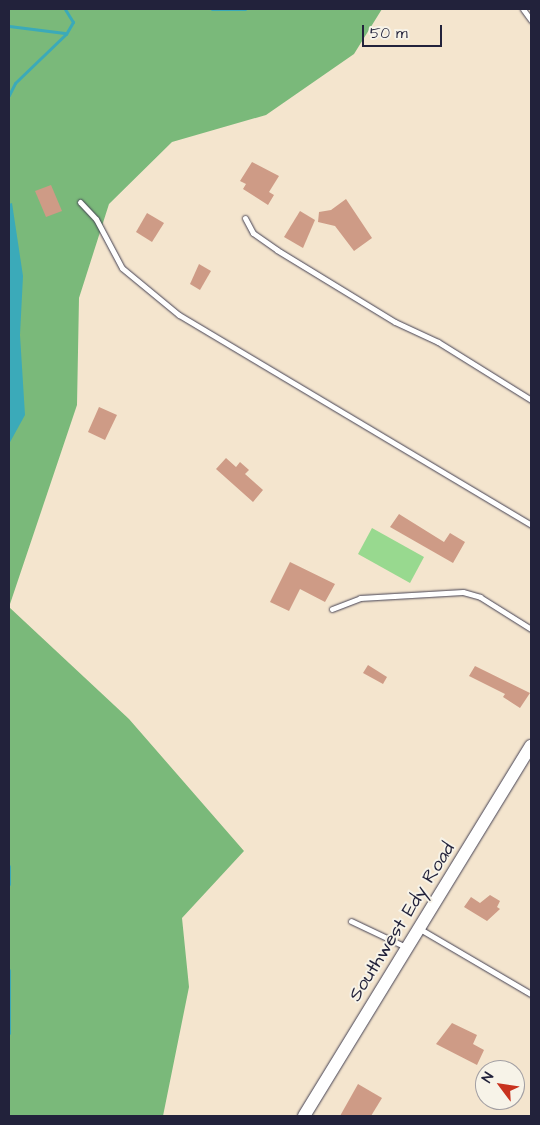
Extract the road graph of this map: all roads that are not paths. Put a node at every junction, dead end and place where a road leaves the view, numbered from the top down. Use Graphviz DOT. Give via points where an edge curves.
graph roads {
  1 [pos="523,9"];
  2 [pos="531,20"];
  3 [pos="80,202"];
  4 [pos="246,218"];
  5 [pos="531,400"];
  6 [pos="531,525"];
  7 [pos="332,609"];
  8 [pos="531,629"];
  9 [pos="531,746"];
  10 [pos="351,921"];
  11 [pos="420,929"];
  12 [pos="408,948"];
  13 [pos="531,994"];
  14 [pos="304,1116"];
  1 -- 2 [label="lane"];
  3 -- 6 [label="lane" via="96,219 122,268 179,315"];
  4 -- 5 [label="lane" via="253,232 277,250 394,322 438,342"];
  7 -- 8 [label="lane" via="360,598 463,592 480,597"];
  9 -- 11 [label="street, Southwest Edy Road"];
  10 -- 12 [label="lane"];
  11 -- 12 [label="street, Southwest Edy Road"];
  11 -- 13 [label="lane"];
  12 -- 14 [label="street, Southwest Edy Road"];
}
